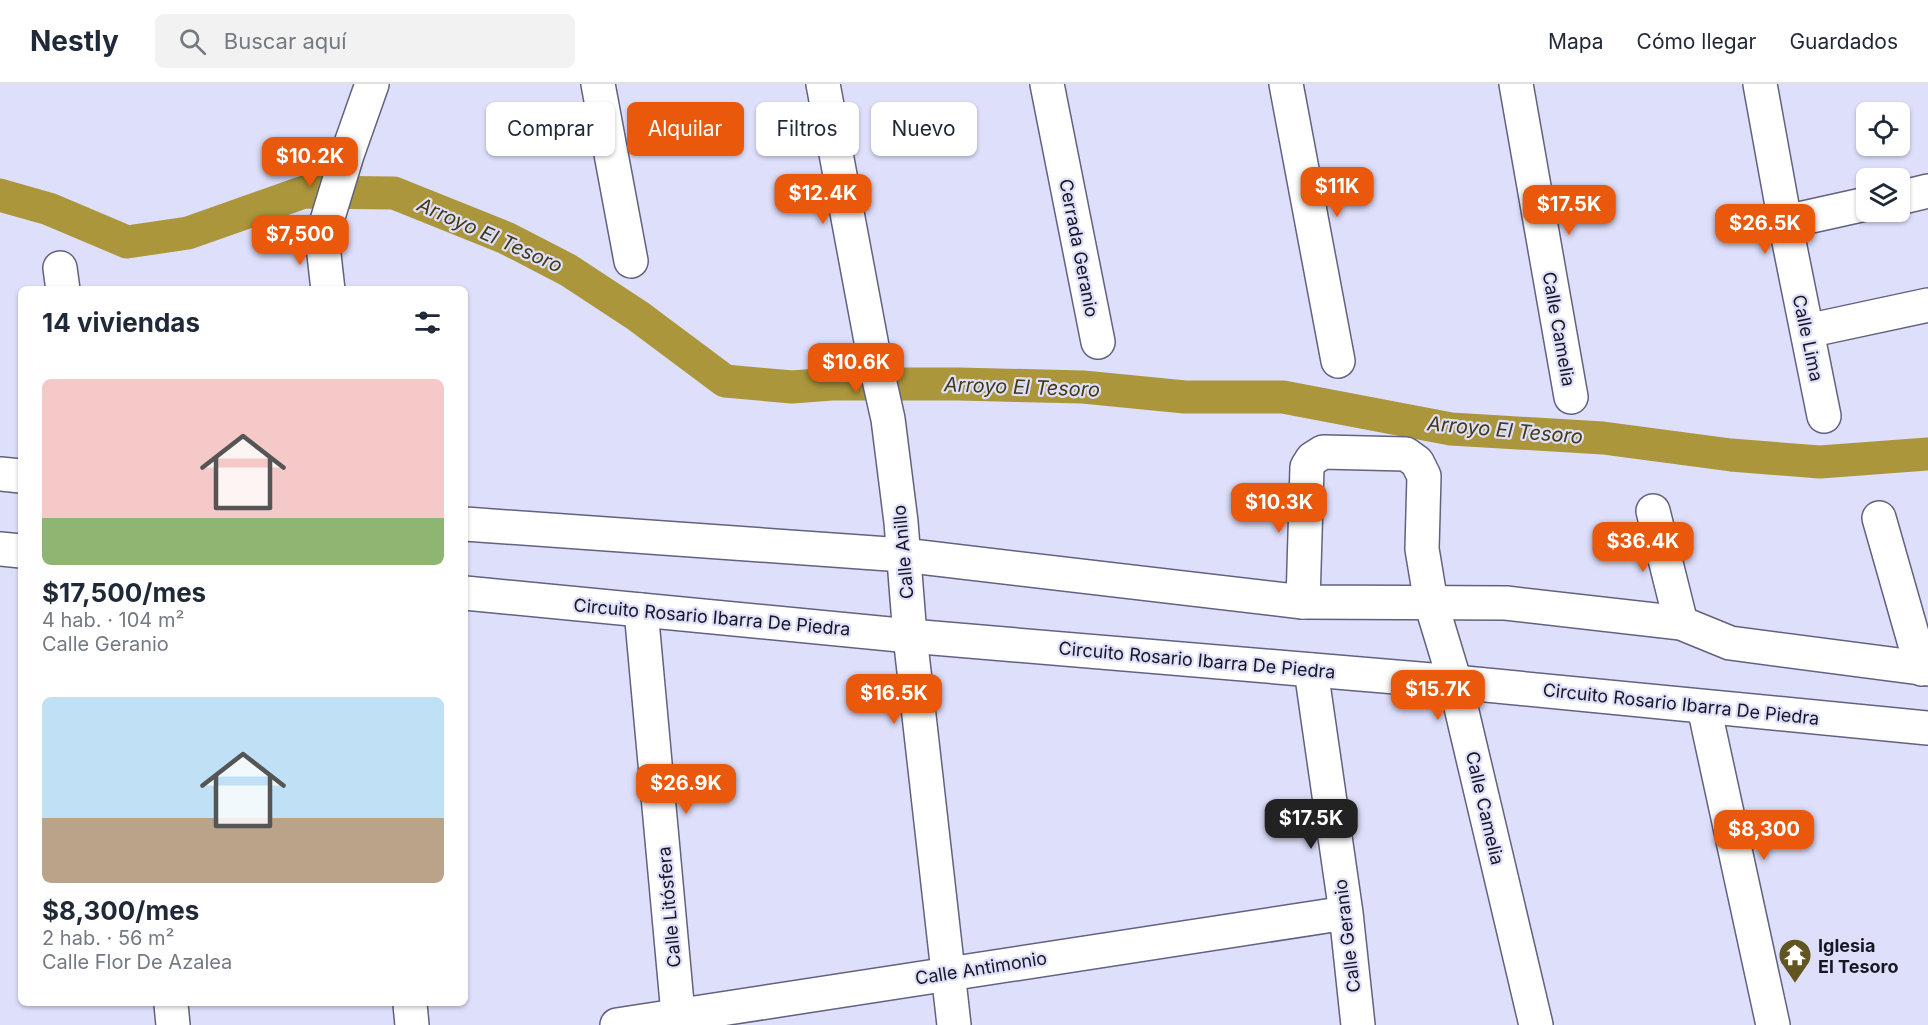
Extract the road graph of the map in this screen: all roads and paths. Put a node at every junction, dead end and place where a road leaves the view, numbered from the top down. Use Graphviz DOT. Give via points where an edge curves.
graph roads {
  1 [pos="372,84"];
  2 [pos="598,84"];
  3 [pos="823,84"];
  4 [pos="1047,84"];
  5 [pos="1286,84"];
  6 [pos="1516,84"];
  7 [pos="1760,84"];
  8 [pos="1928,191"];
  9 [pos="1910,195"];
  10 [pos="1856,206"];
  11 [pos="1785,222"];
  12 [pos="631,261"];
  13 [pos="328,286"];
  14 [pos="1928,305"];
  15 [pos="1807,332"];
  16 [pos="1098,342"];
  17 [pos="1338,362"];
  18 [pos="1571,397"];
  19 [pos="1824,416"];
  20 [pos="0,474"];
  21 [pos="18,476"];
  22 [pos="1653,511"];
  23 [pos="1879,518"];
  24 [pos="468,524"];
  25 [pos="0,549"];
  26 [pos="18,551"];
  27 [pos="903,555"];
  28 [pos="468,593"];
  29 [pos="1303,602"];
  30 [pos="1431,603"];
  31 [pos="641,610"];
  32 [pos="1682,623"];
  33 [pos="910,636"];
  34 [pos="1925,669"];
  35 [pos="1311,670"];
  36 [pos="1455,682"];
  37 [pos="1704,707"];
  38 [pos="1928,728"];
  39 [pos="1346,914"];
  40 [pos="949,973"];
  41 [pos="171,1006"];
  42 [pos="410,1006"];
  43 [pos="679,1020"];
  44 [pos="173,1025"];
  45 [pos="412,1025"];
  46 [pos="616,1025"];
  47 [pos="954,1025"];
  48 [pos="1358,1025"];
  49 [pos="1536,1025"];
  50 [pos="1773,1025"];
  1 -- 13 [label="street" via="322,237"];
  2 -- 12 [label="street"];
  3 -- 27 [label="street, Calle Anillo" via="888,419"];
  4 -- 16 [label="street, Cerrada Geranio"];
  5 -- 17 [label="street"];
  6 -- 18 [label="street, Calle Camelia"];
  7 -- 11 [label="street, Calle Lima"];
  8 -- 9 [label="street"];
  10 -- 11 [label="street"];
  11 -- 15 [label="street, Calle Lima"];
  14 -- 15 [label="street"];
  15 -- 19 [label="street, Calle Lima"];
  20 -- 21 [label="street"];
  22 -- 32 [label="street"];
  23 -- 34 [label="street"];
  24 -- 27 [label="street"];
  25 -- 26 [label="street"];
  27 -- 29 [label="street"];
  27 -- 33 [label="street, Calle Anillo"];
  28 -- 31 [label="street, Circuito Rosario Ibarra De Piedra"];
  29 -- 30 [label="street"];
  29 -- 30 [label="street, Calle Camelia" via="1307,467 1323,452 1407,454 1417,462 1424,476 1422,549"];
  30 -- 32 [label="street" via="1506,603"];
  30 -- 36 [label="street, Calle Camelia"];
  31 -- 33 [label="street, Circuito Rosario Ibarra De Piedra"];
  31 -- 43 [label="street, Calle Litósfera"];
  32 -- 34 [label="street" via="1731,643"];
  33 -- 35 [label="street, Circuito Rosario Ibarra De Piedra"];
  33 -- 40 [label="street, Calle Anillo"];
  35 -- 36 [label="street, Circuito Rosario Ibarra De Piedra"];
  35 -- 39 [label="street, Calle Geranio"];
  36 -- 37 [label="street, Circuito Rosario Ibarra De Piedra"];
  36 -- 49 [label="street, Calle Camelia"];
  37 -- 38 [label="street, Circuito Rosario Ibarra De Piedra"];
  37 -- 50 [label="street"];
  39 -- 40 [label="street, Calle Antimonio"];
  39 -- 48 [label="street, Calle Geranio"];
  40 -- 43 [label="street, Calle Antimonio"];
  40 -- 47 [label="street, Calle Anillo"];
  41 -- 44 [label="street"];
  42 -- 45 [label="street"];
  43 -- 46 [label="street, Calle Antimonio"];
}
